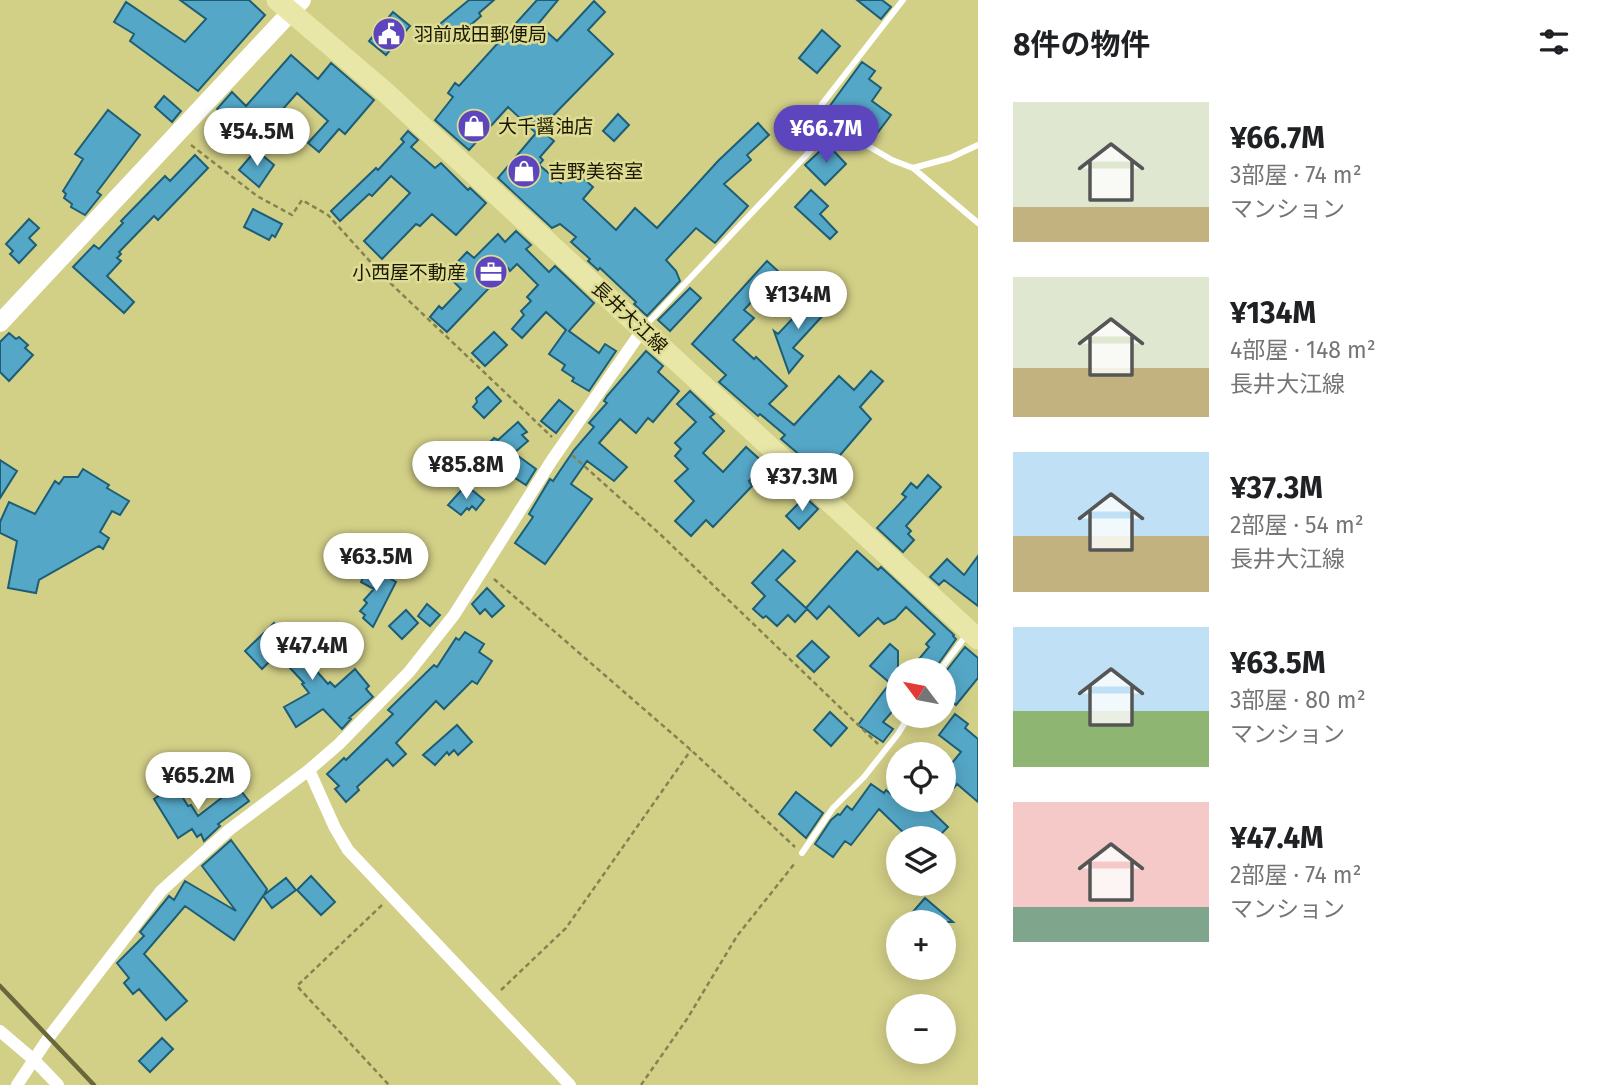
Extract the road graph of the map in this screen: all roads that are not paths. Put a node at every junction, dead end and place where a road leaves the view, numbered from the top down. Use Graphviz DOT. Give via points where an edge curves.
graph roads {
  1 [pos="903,0"];
  2 [pos="290,4"];
  3 [pos="830,130"];
  4 [pos="978,145"];
  5 [pos="913,168"];
  6 [pos="978,223"];
  7 [pos="0,323"];
  8 [pos="643,329"];
  9 [pos="974,635"];
  10 [pos="952,658"];
  11 [pos="901,728"];
  12 [pos="309,770"];
  13 [pos="802,853"];
  14 [pos="0,1031"];
  15 [pos="34,1060"];
  16 [pos="18,1085"];
  17 [pos="58,1085"];
  18 [pos="570,1085"];
  1 -- 3 [label="lane" via="822,104"];
  2 -- 7 [label="street" via="177,134"];
  2 -- 8 [label="main road, 長井大江線"];
  3 -- 5 [label="lane"];
  3 -- 8 [label="lane"];
  4 -- 5 [label="lane"];
  5 -- 6 [label="lane"];
  8 -- 9 [label="main road, 長井大江線"];
  8 -- 12 [label="street" via="454,615 409,672"];
  9 -- 10 [label="lane"];
  11 -- 13 [label="lane"];
  12 -- 15 [label="street" via="229,830 161,891"];
  12 -- 18 [label="street" via="348,850"];
  14 -- 15 [label="street"];
  15 -- 16 [label="street"];
  15 -- 17 [label="street"];
}
